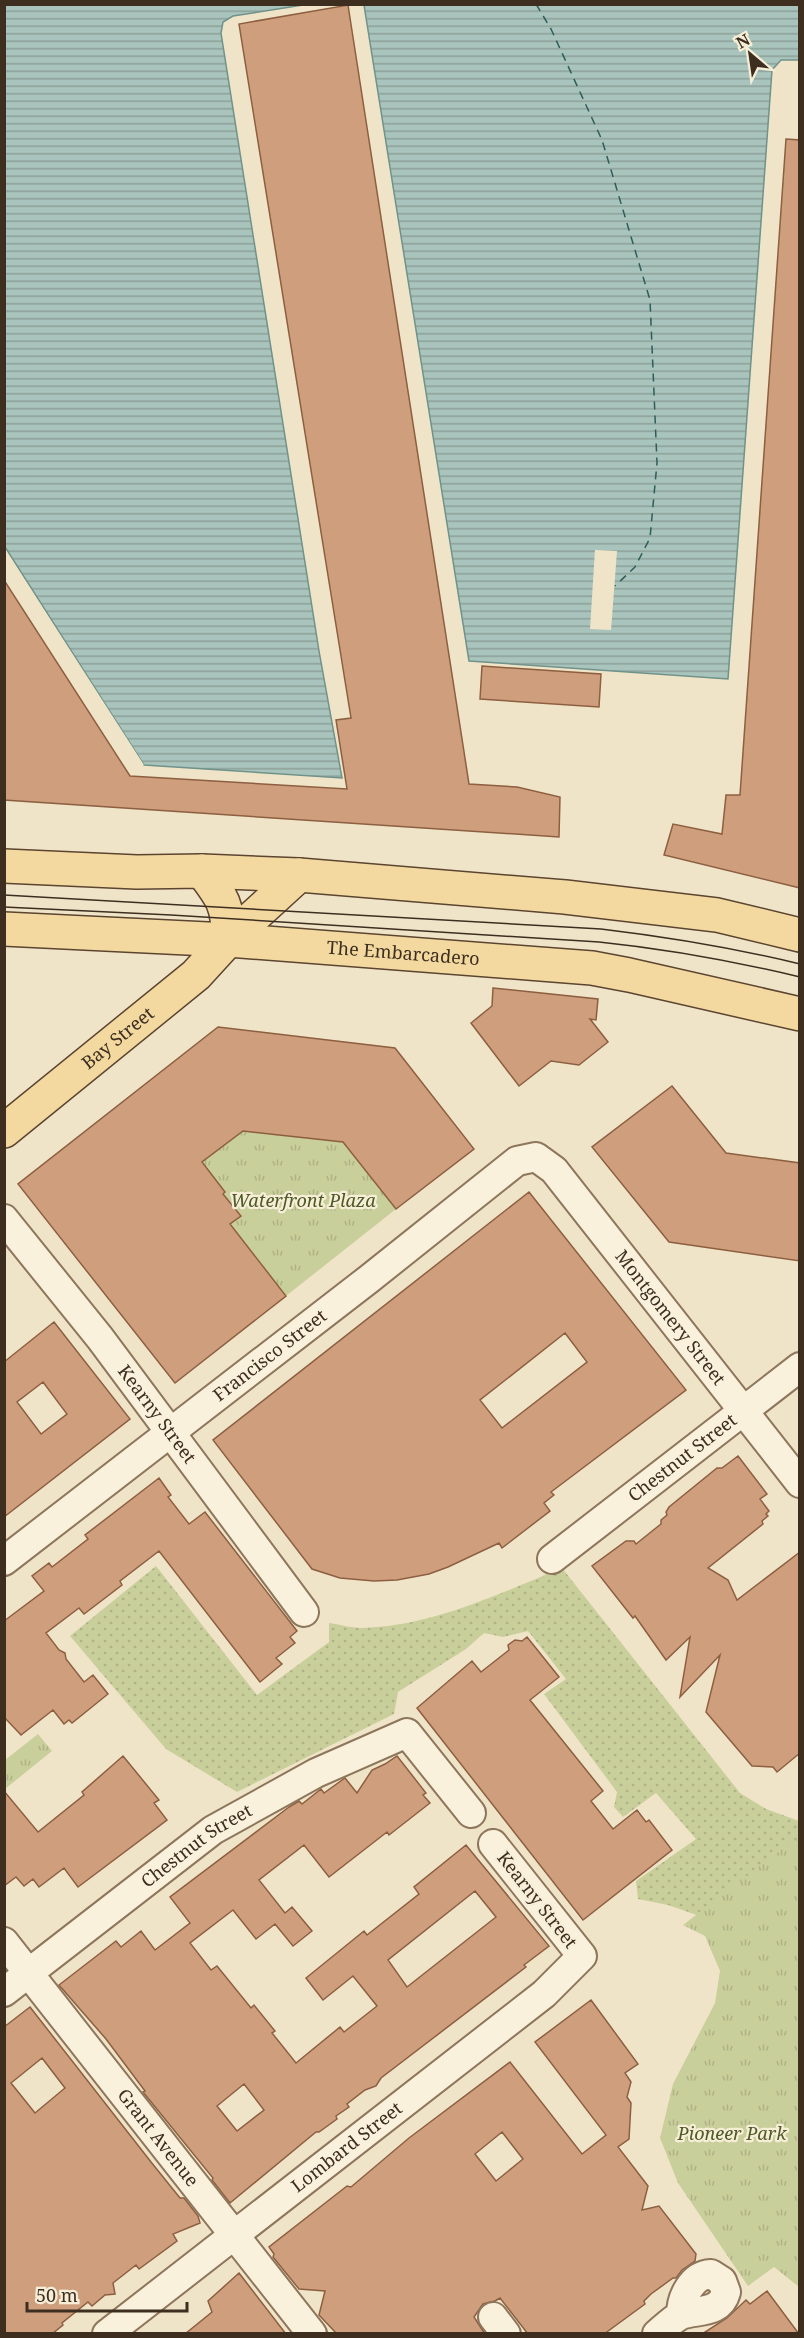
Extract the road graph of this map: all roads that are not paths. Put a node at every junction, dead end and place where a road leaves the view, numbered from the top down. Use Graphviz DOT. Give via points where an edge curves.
graph roads {
  1 [pos="4,866"];
  2 [pos="202,871"];
  3 [pos="299,875"];
  4 [pos="4,929"];
  5 [pos="800,935"];
  6 [pos="228,940"];
  7 [pos="800,1014"];
  8 [pos="4,1131"];
  9 [pos="536,1156"];
  10 [pos="4,1219"];
  11 [pos="800,1367"];
  12 [pos="743,1411"];
  13 [pos="171,1431"];
  14 [pos="800,1483"];
  15 [pos="558,1555"];
  16 [pos="4,1561"];
  17 [pos="304,1612"];
  18 [pos="471,1813"];
  19 [pos="493,1844"];
  20 [pos="4,1942"];
  21 [pos="582,1956"];
  22 [pos="29,1973"];
  23 [pos="4,1992"];
  24 [pos="234,2235"];
  25 [pos="681,2315"];
  26 [pos="107,2334"];
  27 [pos="312,2334"];
  28 [pos="657,2334"];
  1 -- 2 [label="main road"];
  2 -- 3 [label="main road"];
  2 -- 6 [label="main road" via="225,906"];
  3 -- 5 [label="main road" via="565,897 717,915"];
  3 -- 6 [label="main road, Bay Street"];
  4 -- 6 [label="main road, The Embarcadero"];
  6 -- 7 [label="main road, The Embarcadero" via="592,968"];
  6 -- 8 [label="main road, Bay Street" via="196,975"];
  9 -- 12 [label="street, Montgomery Street" via="554,1170"];
  9 -- 13 [label="street, Francisco Street" via="517,1161"];
  10 -- 13 [label="street, Kearny Street"];
  11 -- 12 [label="street, Chestnut Street"];
  12 -- 14 [label="street, Montgomery Street"];
  12 -- 15 [label="street, Chestnut Street"];
  13 -- 16 [label="street, Francisco Street"];
  13 -- 17 [label="street, Kearny Street"];
  18 -- 22 [label="street, Chestnut Street" via="407,1733 316,1773 213,1830"];
  19 -- 21 [label="street, Kearny Street"];
  20 -- 22 [label="street, Grant Avenue"];
  21 -- 24 [label="street, Lombard Street" via="544,1994"];
  22 -- 23 [label="street, Chestnut Street"];
  22 -- 24 [label="street, Grant Avenue"];
  24 -- 26 [label="street, Lombard Street"];
  24 -- 27 [label="street, Grant Avenue"];
  25 -- 28 [label="street"];
}
